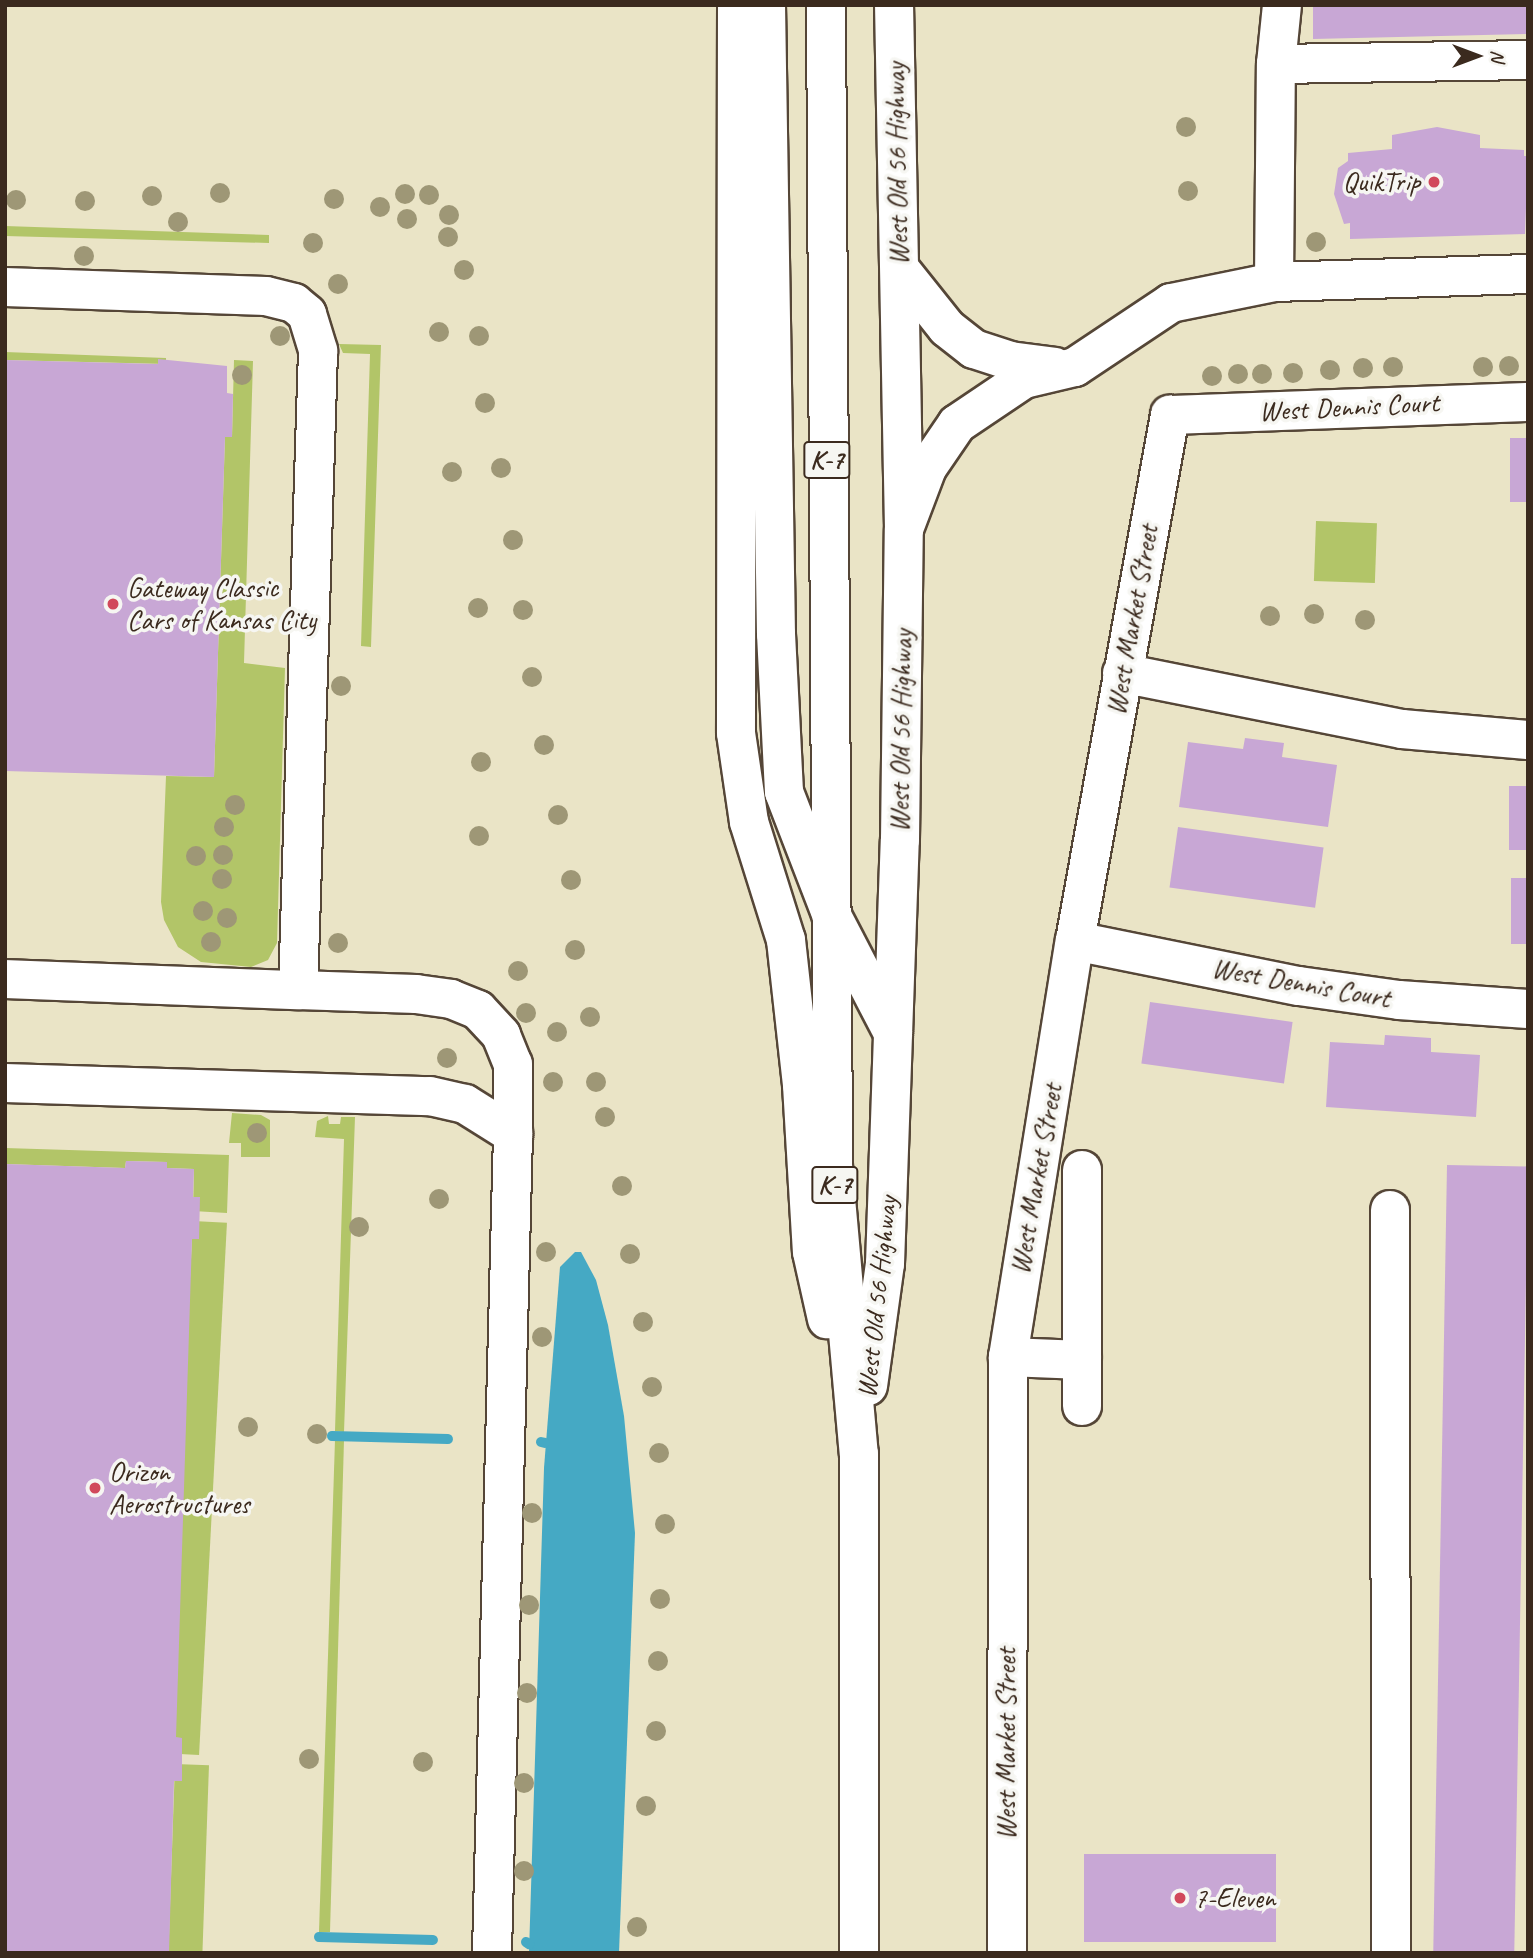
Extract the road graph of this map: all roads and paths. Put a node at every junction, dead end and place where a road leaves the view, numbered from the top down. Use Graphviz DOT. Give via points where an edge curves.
graph roads {
  1 [pos="737,5"];
  2 [pos="766,5"];
  3 [pos="826,5"];
  4 [pos="894,5"];
  5 [pos="1282,5"];
  6 [pos="1528,60"];
  7 [pos="1276,64"];
  8 [pos="900,269"];
  9 [pos="1528,274"];
  10 [pos="1274,282"];
  11 [pos="5,287"];
  12 [pos="1075,367"];
  13 [pos="1528,402"];
  14 [pos="1170,415"];
  15 [pos="904,529"];
  16 [pos="1122,673"];
  17 [pos="1528,740"];
  18 [pos="831,914"];
  19 [pos="1076,941"];
  20 [pos="5,979"];
  21 [pos="298,990"];
  22 [pos="1528,1009"];
  23 [pos="894,1035"];
  24 [pos="5,1083"];
  25 [pos="513,1134"];
  26 [pos="1082,1170"];
  27 [pos="1391,1210"];
  28 [pos="1008,1357"];
  29 [pos="1082,1360"];
  30 [pos="1082,1406"];
  31 [pos="859,1454"];
  32 [pos="492,1953"];
  33 [pos="859,1953"];
  34 [pos="1007,1953"];
  35 [pos="1391,1953"];
  1 -- 31 [label="main road" via="736,733 749,822 786,940 802,1085 812,1252"];
  2 -- 18 [label="main road" via="776,634 784,792"];
  3 -- 18 [label="main road, West Old 56 Highway / K-7"];
  4 -- 8 [label="main road, West Old 56 Highway / K-7"];
  5 -- 7 [label="main road"];
  6 -- 7 [label="main road"];
  7 -- 10 [label="main road"];
  8 -- 12 [label="main road" via="947,328 974,348 1010,361"];
  8 -- 15 [label="main road, West Old 56 Highway / K-7"];
  9 -- 10 [label="main road"];
  10 -- 12 [label="main road" via="1171,303"];
  11 -- 21 [label="main road" via="279,298 307,314 315,331 318,351"];
  12 -- 15 [label="main road" via="1024,379 957,424 927,468"];
  13 -- 14 [label="main road, West Dennis Court"];
  14 -- 16 [label="main road, West Market Street"];
  15 -- 23 [label="main road, West Old 56 Highway / K-7"];
  16 -- 17 [label="main road" via="1402,729"];
  16 -- 19 [label="main road, West Market Street"];
  18 -- 23 [label="main road"];
  18 -- 31 [label="main road, West Old 56 Highway / K-7" via="833,1165"];
  19 -- 22 [label="main road, West Dennis Court" via="1299,986 1398,1000"];
  19 -- 28 [label="main road, West Market Street"];
  20 -- 21 [label="main road"];
  21 -- 25 [label="main road" via="416,994 451,999 478,1010 501,1035 513,1064"];
  23 -- 31 [label="main road, West Old 56 Highway / K-7" via="885,1264"];
  24 -- 25 [label="main road" via="430,1096 465,1104"];
  25 -- 32 [label="main road"];
  26 -- 29 [label="main road"];
  27 -- 35 [label="main road"];
  28 -- 29 [label="main road"];
  28 -- 34 [label="main road, West Market Street"];
  29 -- 30 [label="main road"];
  31 -- 33 [label="main road, West Old 56 Highway / K-7"];
}
